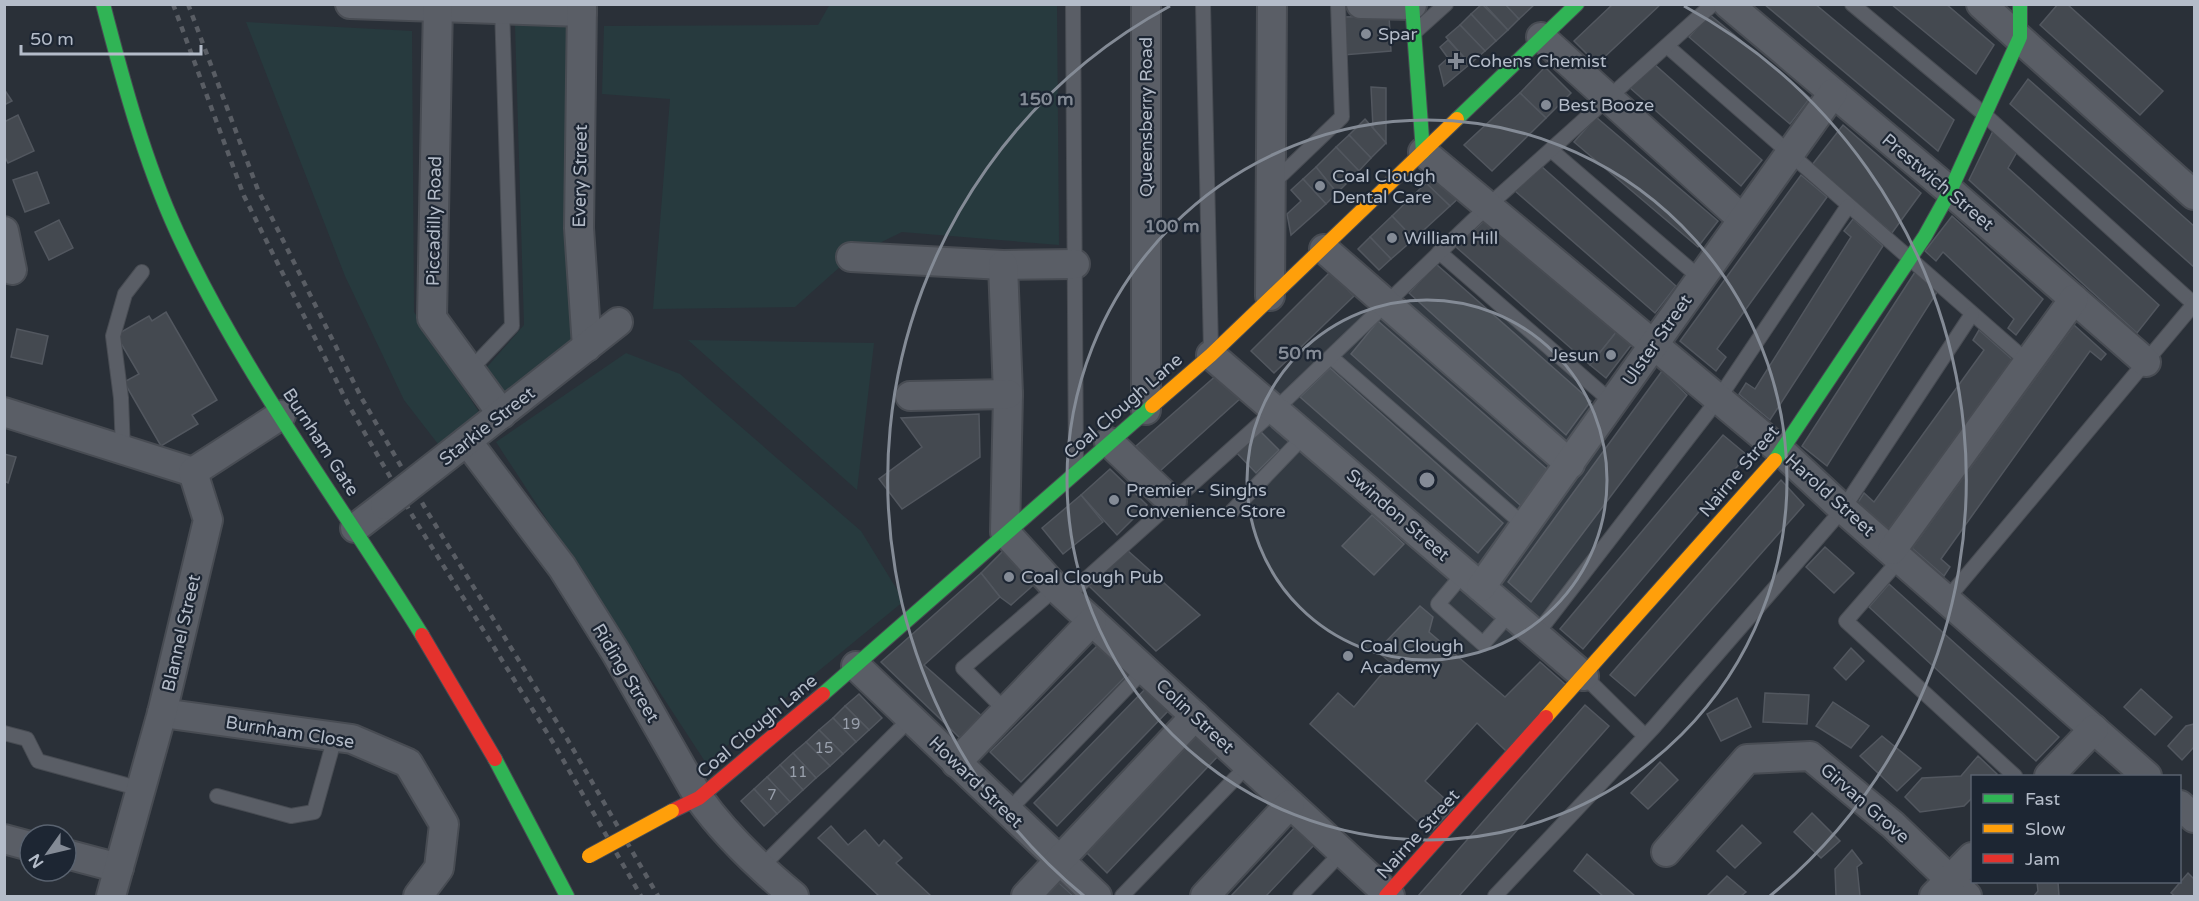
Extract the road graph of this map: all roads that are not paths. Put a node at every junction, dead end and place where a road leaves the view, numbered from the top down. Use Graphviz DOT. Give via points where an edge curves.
graph roads {
  1 [pos="103,4"];
  2 [pos="350,4"];
  3 [pos="1073,4"];
  4 [pos="1146,4"];
  5 [pos="1203,4"];
  6 [pos="1272,4"];
  7 [pos="1338,4"];
  8 [pos="1361,4"];
  9 [pos="1446,4"];
  10 [pos="1577,4"];
  11 [pos="1713,4"];
  12 [pos="1728,4"];
  13 [pos="1852,4"];
  14 [pos="1981,4"];
  15 [pos="2020,4"];
  16 [pos="1412,5"];
  17 [pos="438,7"];
  18 [pos="502,7"];
  19 [pos="582,8"];
  20 [pos="1413,34"];
  21 [pos="1541,37"];
  22 [pos="2020,37"];
  23 [pos="1667,46"];
  24 [pos="1833,93"];
  25 [pos="1609,99"];
  26 [pos="1985,115"];
  27 [pos="1551,150"];
  28 [pos="1423,152"];
  29 [pos="1788,155"];
  30 [pos="1271,186"];
  31 [pos="1950,191"];
  32 [pos="2194,195"];
  33 [pos="1488,206"];
  34 [pos="1848,206"];
  35 [pos="1742,219"];
  36 [pos="4,231"];
  37 [pos="1324,249"];
  38 [pos="1439,252"];
  39 [pos="851,257"];
  40 [pos="1910,259"];
  41 [pos="1075,264"];
  42 [pos="1003,265"];
  43 [pos="12,270"];
  44 [pos="142,272"];
  45 [pos="1700,278"];
  46 [pos="1270,296"];
  47 [pos="2074,299"];
  48 [pos="1386,303"];
  49 [pos="2194,304"];
  50 [pos="1972,314"];
  51 [pos="618,322"];
  52 [pos="1654,343"];
  53 [pos="586,347"];
  54 [pos="1211,355"];
  55 [pos="1330,357"];
  56 [pos="2028,362"];
  57 [pos="2146,362"];
  58 [pos="470,370"];
  59 [pos="1008,394"];
  60 [pos="910,396"];
  61 [pos="1719,398"];
  62 [pos="1613,403"];
  63 [pos="1146,410"];
  64 [pos="1275,410"];
  65 [pos="4,412"];
  66 [pos="502,414"];
  67 [pos="281,415"];
  68 [pos="1305,435"];
  69 [pos="1109,442"];
  70 [pos="460,446"];
  71 [pos="123,450"];
  72 [pos="1782,452"];
  73 [pos="1570,464"];
  74 [pos="1076,471"];
  75 [pos="193,472"];
  76 [pos="1172,502"];
  77 [pos="1843,509"];
  78 [pos="1232,511"];
  79 [pos="1525,526"];
  80 [pos="355,528"];
  81 [pos="1005,532"];
  82 [pos="1897,554"];
  83 [pos="1473,580"];
  84 [pos="1061,592"];
  85 [pos="1947,599"];
  86 [pos="1510,612"];
  87 [pos="1092,621"];
  88 [pos="1536,635"];
  89 [pos="856,666"];
  90 [pos="1144,670"];
  91 [pos="1584,676"];
  92 [pos="1006,711"];
  93 [pos="162,713"];
  94 [pos="1195,716"];
  95 [pos="910,719"];
  96 [pos="2094,729"];
  97 [pos="4,733"];
  98 [pos="1645,736"];
  99 [pos="335,737"];
  100 [pos="956,763"];
  101 [pos="1248,765"];
  102 [pos="2013,775"];
  103 [pos="2051,775"];
  104 [pos="2146,775"];
  105 [pos="141,789"];
  106 [pos="217,796"];
  107 [pos="699,798"];
  108 [pos="1290,804"];
  109 [pos="2181,806"];
  110 [pos="1007,812"];
  111 [pos="2194,818"];
  112 [pos="1342,852"];
  113 [pos="1666,852"];
  114 [pos="78,858"];
  115 [pos="1971,858"];
  116 [pos="1059,861"];
  117 [pos="119,868"];
  118 [pos="760,868"];
  119 [pos="566,872"];
  120 [pos="1950,891"];
  121 [pos="1388,896"];
  122 [pos="111,897"];
  123 [pos="418,897"];
  124 [pos="567,897"];
  125 [pos="794,897"];
  126 [pos="1026,897"];
  127 [pos="1097,897"];
  128 [pos="1122,897"];
  129 [pos="1205,897"];
  130 [pos="1300,897"];
  131 [pos="1495,897"];
  1 -- 67 [label="street, Burnham Gate" via="158,182 189,257"];
  2 -- 17 [label="street"];
  3 -- 41 [label="lane"];
  4 -- 63 [label="street, Queensberry Road"];
  5 -- 54 [label="lane"];
  6 -- 30 [label="street"];
  7 -- 30 [label="lane" via="1342,117"];
  8 -- 16 [label="street"];
  9 -- 20 [label="lane"];
  10 -- 21 [label="street, Coal Clough Lane"];
  11 -- 23 [label="lane"];
  12 -- 24 [label="street, Prestwich Street"];
  13 -- 26 [label="lane"];
  14 -- 22 [label="street"];
  15 -- 22 [label="street, Nairne Street"];
  16 -- 20 [label="street"];
  17 -- 18 [label="street"];
  17 -- 58 [label="street, Piccadilly Road" via="432,318"];
  18 -- 19 [label="street"];
  18 -- 58 [label="lane" via="512,326"];
  19 -- 53 [label="street, Every Street" via="579,228"];
  20 -- 28 [label="street"];
  21 -- 25 [label="street"];
  21 -- 28 [label="street, Coal Clough Lane"];
  22 -- 26 [label="street, Nairne Street"];
  22 -- 32 [label="street"];
  23 -- 25 [label="lane"];
  23 -- 29 [label="lane"];
  24 -- 29 [label="street, Ulster Street"];
  24 -- 31 [label="street, Prestwich Street"];
  25 -- 27 [label="lane"];
  25 -- 35 [label="street"];
  26 -- 31 [label="street, Nairne Street"];
  26 -- 49 [label="lane"];
  27 -- 33 [label="lane"];
  27 -- 45 [label="lane"];
  28 -- 33 [label="street, Harold Street"];
  28 -- 37 [label="street, Coal Clough Lane"];
  29 -- 34 [label="lane"];
  29 -- 35 [label="street, Ulster Street"];
  30 -- 46 [label="street"];
  31 -- 40 [label="street, Nairne Street"];
  31 -- 47 [label="street, Prestwich Street"];
  33 -- 38 [label="lane"];
  33 -- 52 [label="street, Harold Street"];
  34 -- 40 [label="lane"];
  34 -- 61 [label="lane"];
  35 -- 45 [label="street, Ulster Street"];
  36 -- 43 [label="street"];
  37 -- 46 [label="street, Coal Clough Lane"];
  37 -- 48 [label="street"];
  38 -- 48 [label="lane"];
  38 -- 62 [label="lane"];
  39 -- 42 [label="street"];
  40 -- 50 [label="lane"];
  40 -- 72 [label="street, Nairne Street"];
  41 -- 42 [label="street"];
  41 -- 74 [label="lane"];
  42 -- 59 [label="street"];
  44 -- 71 [label="lane" via="125,294 113,336"];
  45 -- 52 [label="street, Ulster Street"];
  46 -- 54 [label="street, Coal Clough Lane"];
  47 -- 56 [label="street"];
  47 -- 57 [label="street, Prestwich Street"];
  48 -- 55 [label="lane"];
  48 -- 73 [label="street"];
  49 -- 57 [label="lane"];
  50 -- 56 [label="lane"];
  50 -- 77 [label="lane"];
  51 -- 53 [label="street, Starkie Street"];
  52 -- 61 [label="street, Harold Street"];
  52 -- 62 [label="street, Ulster Street"];
  53 -- 66 [label="street, Starkie Street"];
  54 -- 63 [label="street, Coal Clough Lane"];
  54 -- 64 [label="street, Swindon Street"];
  55 -- 64 [label="lane"];
  55 -- 79 [label="lane"];
  56 -- 82 [label="street"];
  57 -- 85 [label="lane"];
  58 -- 66 [label="street, Piccadilly Road"];
  59 -- 60 [label="street"];
  59 -- 81 [label="street"];
  61 -- 72 [label="street, Harold Street"];
  61 -- 88 [label="lane"];
  62 -- 73 [label="street, Ulster Street"];
  63 -- 69 [label="street, Coal Clough Lane"];
  64 -- 68 [label="street, Swindon Street"];
  64 -- 76 [label="lane"];
  65 -- 71 [label="street"];
  66 -- 70 [label="street, Starkie Street"];
  67 -- 75 [label="street"];
  67 -- 80 [label="street, Burnham Gate"];
  68 -- 78 [label="lane"];
  68 -- 83 [label="street, Swindon Street"];
  69 -- 74 [label="street, Coal Clough Lane"];
  69 -- 76 [label="street"];
  70 -- 80 [label="street, Starkie Street, bridge"];
  70 -- 107 [label="street, Riding Street" via="562,567"];
  71 -- 75 [label="street"];
  72 -- 77 [label="street, Harold Street"];
  72 -- 91 [label="street, Nairne Street"];
  73 -- 79 [label="street, Ulster Street"];
  74 -- 81 [label="street, Coal Clough Lane"];
  75 -- 93 [label="street, Blannel Street" via="208,520"];
  76 -- 84 [label="lane"];
  77 -- 82 [label="street, Harold Street"];
  77 -- 98 [label="lane"];
  79 -- 83 [label="street, Ulster Street"];
  80 -- 119 [label="street, Burnham Gate"];
  81 -- 84 [label="street, Colin Street"];
  81 -- 89 [label="street, Coal Clough Lane"];
  82 -- 85 [label="street, Harold Street"];
  82 -- 102 [label="lane" via="1846,621"];
  83 -- 86 [label="street, Swindon Street"];
  83 -- 86 [label="lane" via="1438,604 1483,644"];
  84 -- 87 [label="street, Colin Street"];
  84 -- 92 [label="lane" via="963,668"];
  85 -- 96 [label="street, Harold Street"];
  86 -- 88 [label="street, Swindon Street"];
  87 -- 90 [label="street, Colin Street"];
  87 -- 92 [label="street"];
  88 -- 91 [label="street, Swindon Street"];
  89 -- 95 [label="street, Howard Street"];
  89 -- 107 [label="street, Coal Clough Lane"];
  90 -- 94 [label="street, Colin Street"];
  90 -- 110 [label="lane"];
  91 -- 98 [label="lane"];
  91 -- 121 [label="street, Nairne Street"];
  92 -- 100 [label="street"];
  93 -- 99 [label="street, Burnham Close"];
  93 -- 105 [label="street, Blannel Street"];
  94 -- 101 [label="street, Colin Street"];
  94 -- 116 [label="street"];
  95 -- 100 [label="street, Howard Street"];
  95 -- 118 [label="lane"];
  96 -- 103 [label="street"];
  96 -- 104 [label="street, Harold Street"];
  97 -- 105 [label="lane" via="27,739 38,761"];
  98 -- 131 [label="lane"];
  99 -- 106 [label="lane" via="314,812 291,816"];
  99 -- 123 [label="street, Burnham Close" via="352,739 408,763 444,824 439,868"];
  100 -- 110 [label="street, Howard Street"];
  101 -- 108 [label="street, Colin Street"];
  101 -- 128 [label="lane"];
  105 -- 117 [label="street, Blannel Street"];
  107 -- 118 [label="street, Riding Street" via="715,821"];
  107 -- 119 [label="street, Coal Clough Lane, bridge"];
  108 -- 112 [label="street, Colin Street"];
  108 -- 129 [label="street"];
  109 -- 111 [label="street"];
  110 -- 116 [label="street, Howard Street"];
  112 -- 121 [label="street, Colin Street"];
  112 -- 130 [label="lane"];
  113 -- 120 [label="street, Girvan Grove" via="1747,759 1810,756 1893,825"];
  114 -- 117 [label="street"];
  115 -- 120 [label="street"];
  116 -- 126 [label="street"];
  116 -- 127 [label="street, Howard Street"];
  117 -- 122 [label="street, Blannel Street"];
  118 -- 125 [label="street, Riding Street"];
  119 -- 124 [label="street, Burnham Gate"];
}
